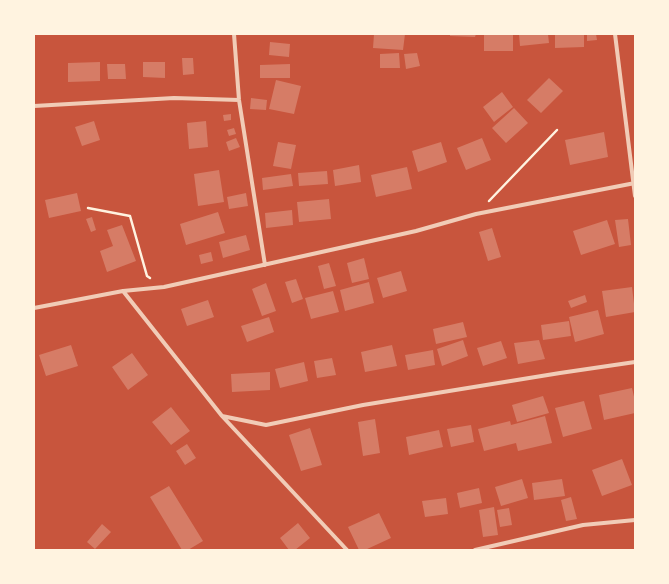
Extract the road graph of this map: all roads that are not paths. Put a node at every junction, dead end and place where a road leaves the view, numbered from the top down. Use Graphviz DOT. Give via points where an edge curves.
graph roads {
  1 [pos="234,34"];
  2 [pos="615,34"];
  3 [pos="239,100"];
  4 [pos="34,106"];
  5 [pos="634,183"];
  6 [pos="635,196"];
  7 [pos="265,265"];
  8 [pos="123,291"];
  9 [pos="34,308"];
  10 [pos="635,362"];
  11 [pos="222,416"];
  12 [pos="635,520"];
  13 [pos="347,550"];
  14 [pos="475,550"];
  1 -- 3 [label="street"];
  2 -- 5 [label="street"];
  3 -- 4 [label="street" via="174,98"];
  3 -- 7 [label="street"];
  5 -- 6 [label="street"];
  5 -- 7 [label="street" via="476,214 416,231"];
  7 -- 8 [label="street" via="164,287"];
  8 -- 9 [label="street"];
  8 -- 11 [label="street"];
  10 -- 11 [label="street" via="363,405 266,425"];
  11 -- 13 [label="street"];
  12 -- 14 [label="street" via="583,525"];
}
